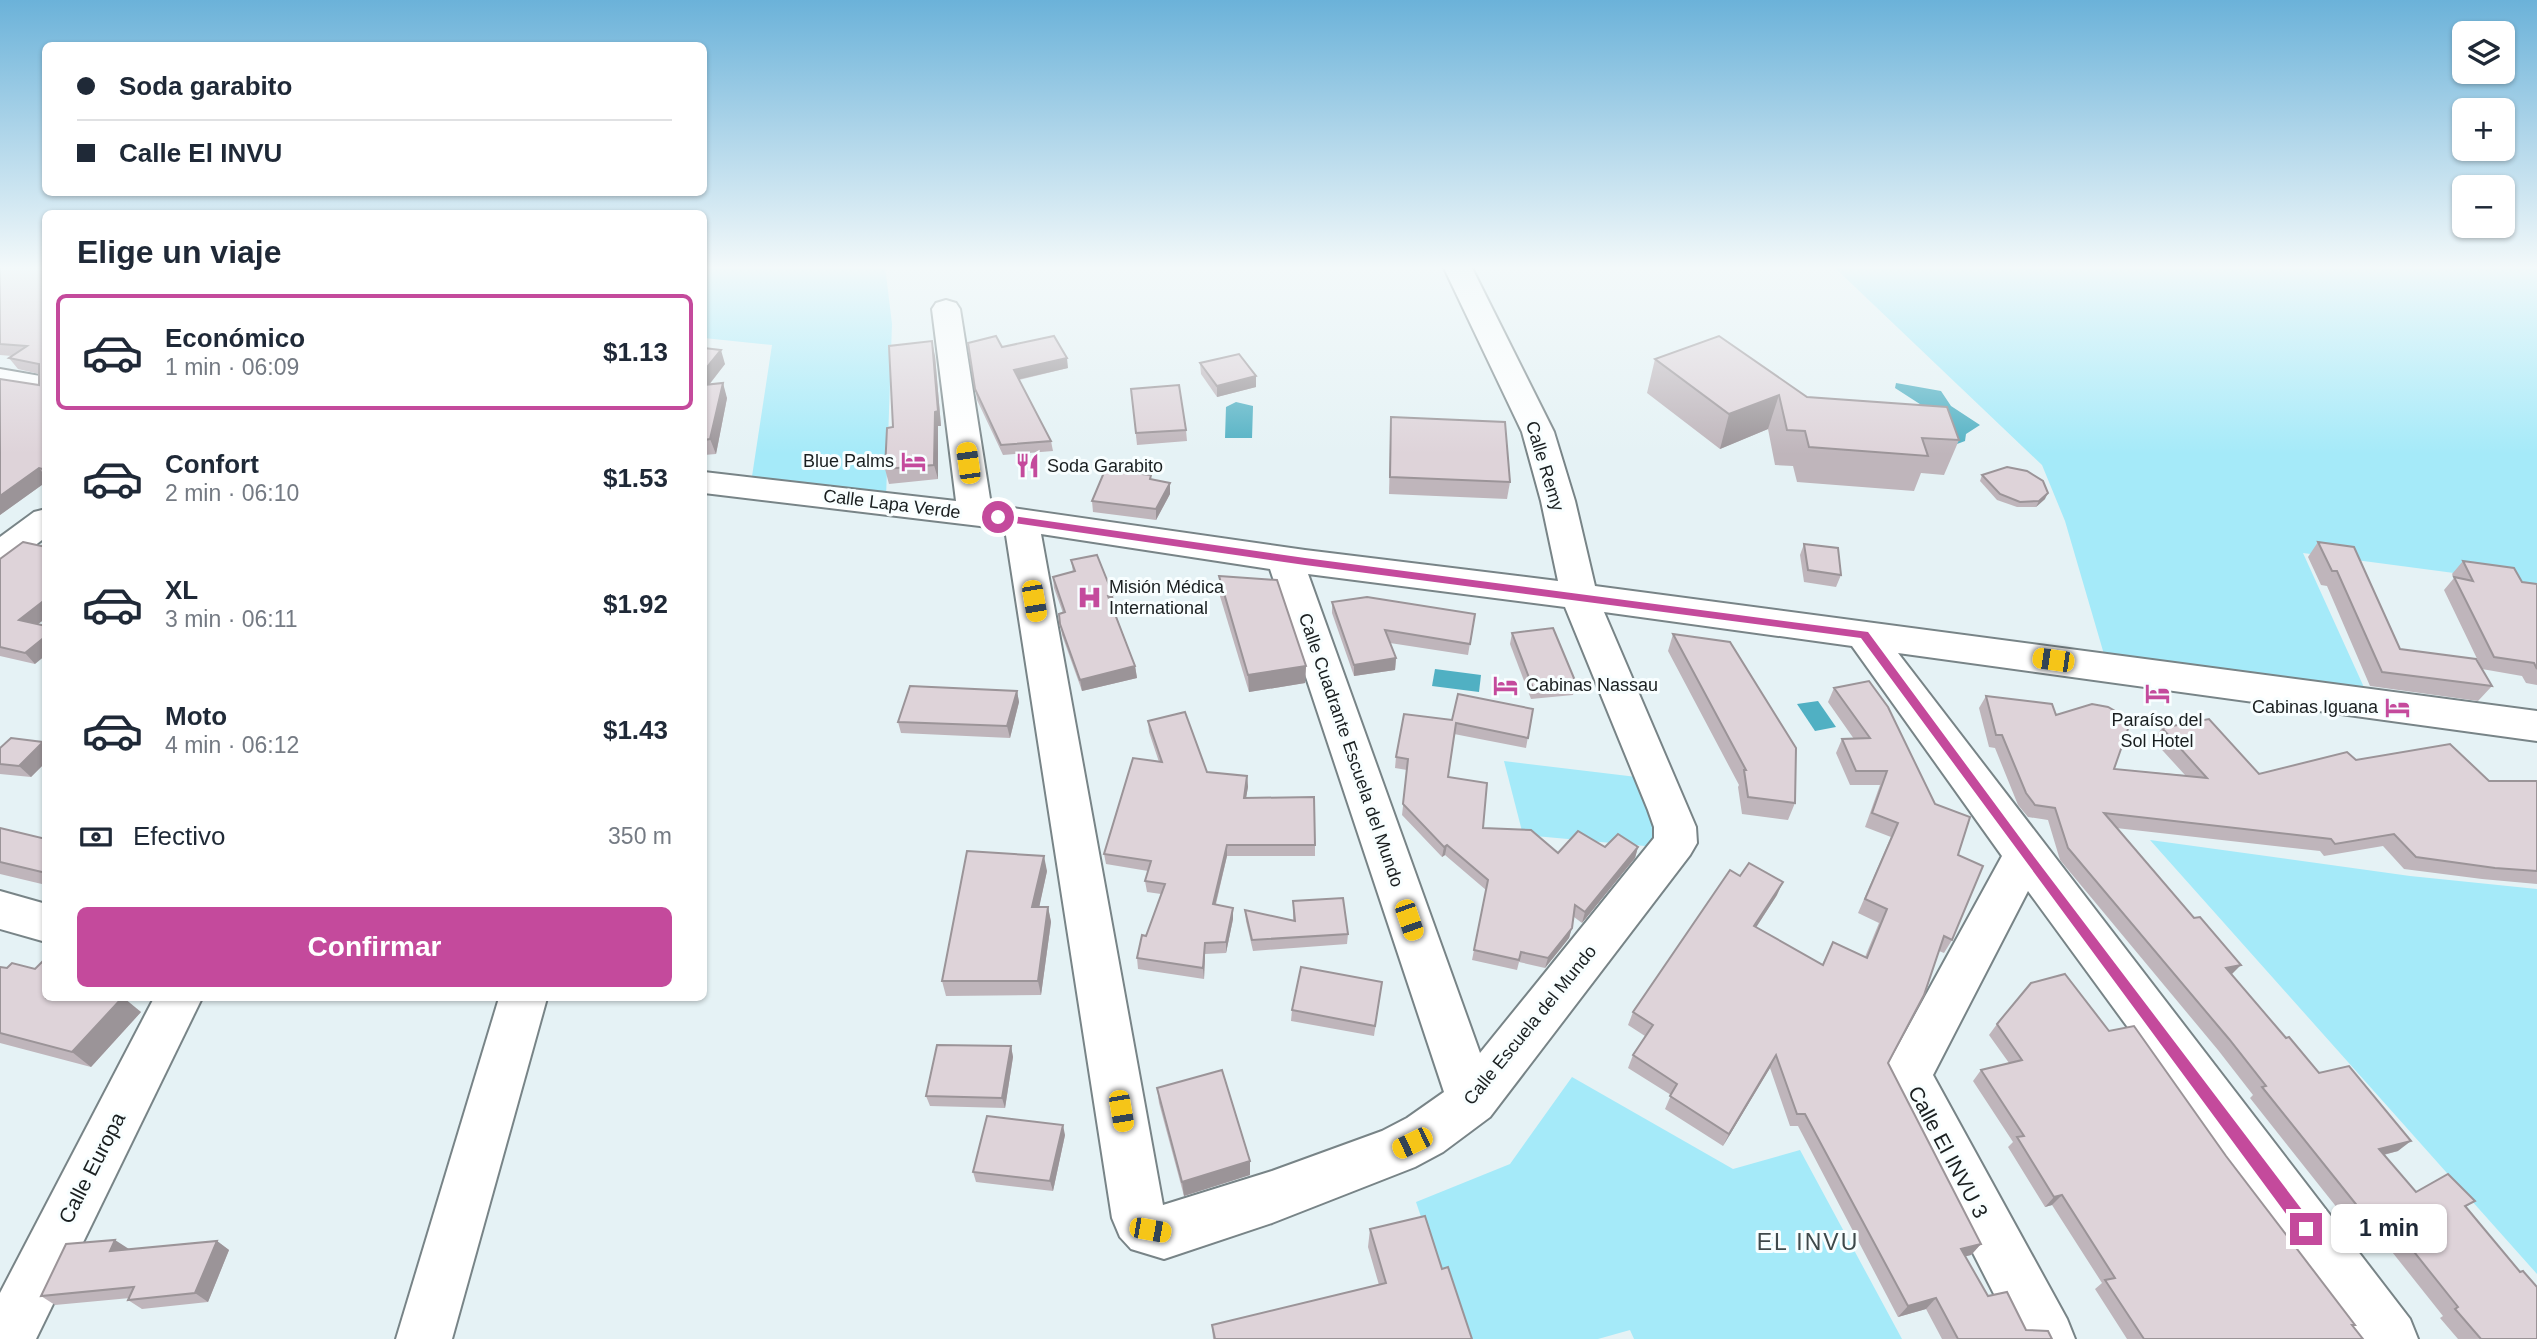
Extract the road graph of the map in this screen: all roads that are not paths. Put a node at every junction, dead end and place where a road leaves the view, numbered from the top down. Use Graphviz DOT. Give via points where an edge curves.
graph roads {
  1 [pos="949,328"];
  2 [pos="1487,328"];
  3 [pos="2,380"];
  4 [pos="42,385"];
  5 [pos="707,482"];
  6 [pos="975,514"];
  7 [pos="1021,520"];
  8 [pos="42,523"];
  9 [pos="0,554"];
  10 [pos="1285,559"];
  11 [pos="1579,596"];
  12 [pos="1864,635"];
  13 [pos="2537,726"];
  14 [pos="2025,854"];
  15 [pos="0,909"];
  16 [pos="42,922"];
  17 [pos="176,1001"];
  18 [pos="522,1001"];
  19 [pos="1472,1101"];
  20 [pos="6,1339"];
  21 [pos="424,1339"];
  22 [pos="2047,1339"];
  23 [pos="2389,1339"];
  1 -- 6 [label="street"];
  2 -- 11 [label="street, Calle Remy" via="1538,432"];
  3 -- 4 [label="street"];
  5 -- 6 [label="street, Calle Lapa Verde"];
  6 -- 7 [label="street, Calle Lapa Verde"];
  7 -- 10 [label="street, Calle Lapa Verde"];
  7 -- 19 [label="street, Calle Escuela del Mundo" via="1139,1218 1150,1230 1164,1233 1272,1197 1404,1147"];
  8 -- 9 [label="street"];
  10 -- 11 [label="street, Calle Lapa Verde"];
  10 -- 19 [label="street, Calle Cuadrante Escuela del Mundo"];
  11 -- 12 [label="street, Calle Lapa Verde"];
  11 -- 19 [label="street, Calle Escuela del Mundo" via="1669,810 1675,843"];
  12 -- 13 [label="street, Calle Lapa Verde"];
  12 -- 14 [label="street"];
  14 -- 22 [label="street, Calle El INVU 3" via="1908,1075"];
  14 -- 23 [label="street"];
  15 -- 16 [label="street"];
  17 -- 20 [label="street, Calle Europa"];
  18 -- 21 [label="street"];
}
